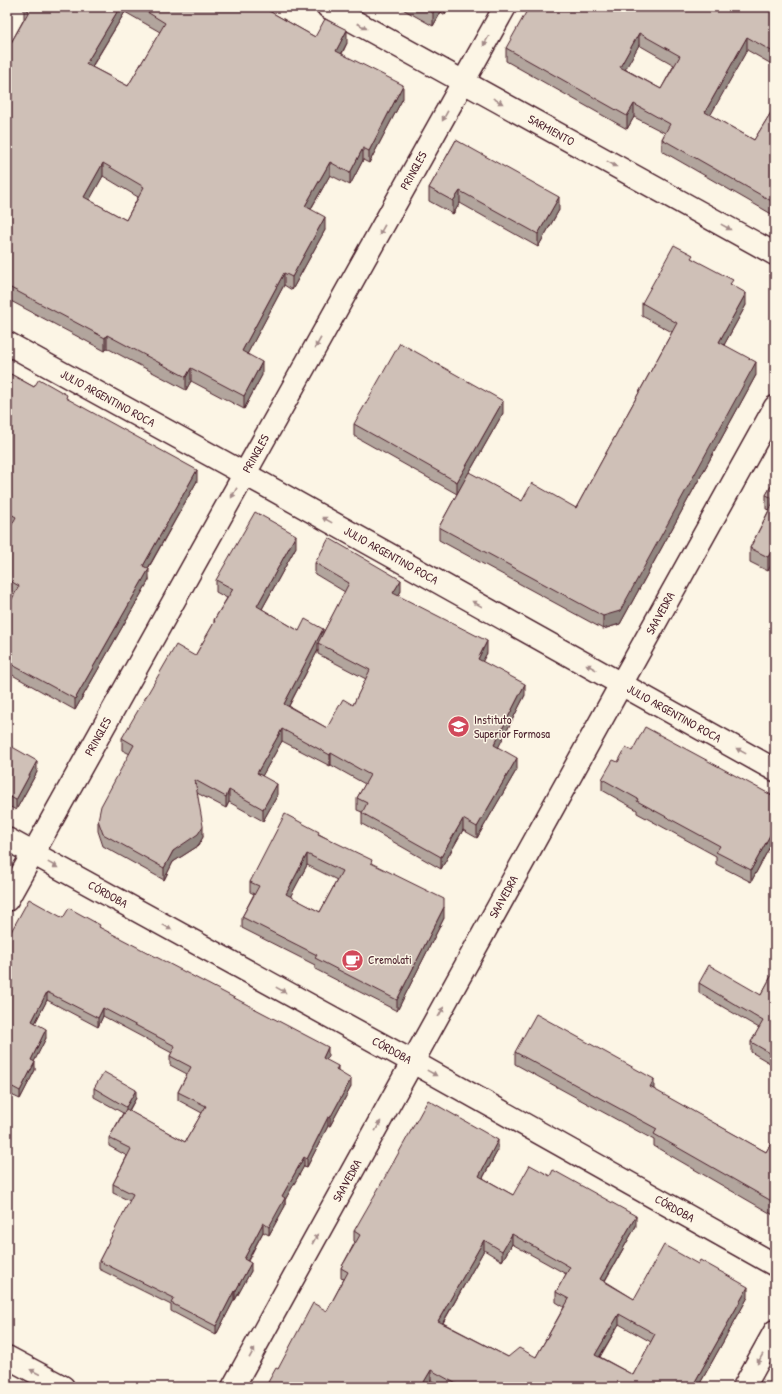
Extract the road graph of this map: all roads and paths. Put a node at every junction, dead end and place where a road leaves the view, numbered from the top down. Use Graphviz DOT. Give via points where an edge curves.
graph roads {
  1 [pos="328,7"];
  2 [pos="505,7"];
  3 [pos="464,82"];
  4 [pos="775,254"];
  5 [pos="7,343"];
  6 [pos="775,407"];
  7 [pos="245,474"];
  8 [pos="621,683"];
  9 [pos="775,770"];
  10 [pos="7,839"];
  11 [pos="33,854"];
  12 [pos="7,900"];
  13 [pos="413,1062"];
  14 [pos="775,1265"];
  15 [pos="775,1331"];
  16 [pos="7,1357"];
  17 [pos="63,1387"];
  18 [pos="233,1387"];
  19 [pos="744,1387"];
  1 -- 3 [label="street, SARMIENTO, one-way"];
  2 -- 3 [label="street, PRINGLES, one-way"];
  3 -- 4 [label="street, SARMIENTO, one-way"];
  3 -- 7 [label="street, PRINGLES, one-way"];
  5 -- 7 [label="street, JULIO ARGENTINO ROCA"];
  6 -- 8 [label="street, SAAVEDRA"];
  8 -- 7 [label="street, JULIO ARGENTINO ROCA, one-way"];
  7 -- 11 [label="street, PRINGLES, one-way"];
  9 -- 8 [label="street, JULIO ARGENTINO ROCA, one-way"];
  13 -- 8 [label="street, SAAVEDRA, one-way"];
  10 -- 11 [label="street, CÓRDOBA"];
  11 -- 12 [label="street, PRINGLES"];
  11 -- 13 [label="street, CÓRDOBA, one-way"];
  13 -- 14 [label="street, CÓRDOBA, one-way"];
  18 -- 13 [label="street, SAAVEDRA, one-way"];
  15 -- 19 [label="street, one-way"];
  17 -- 16 [label="street, one-way"];
}
